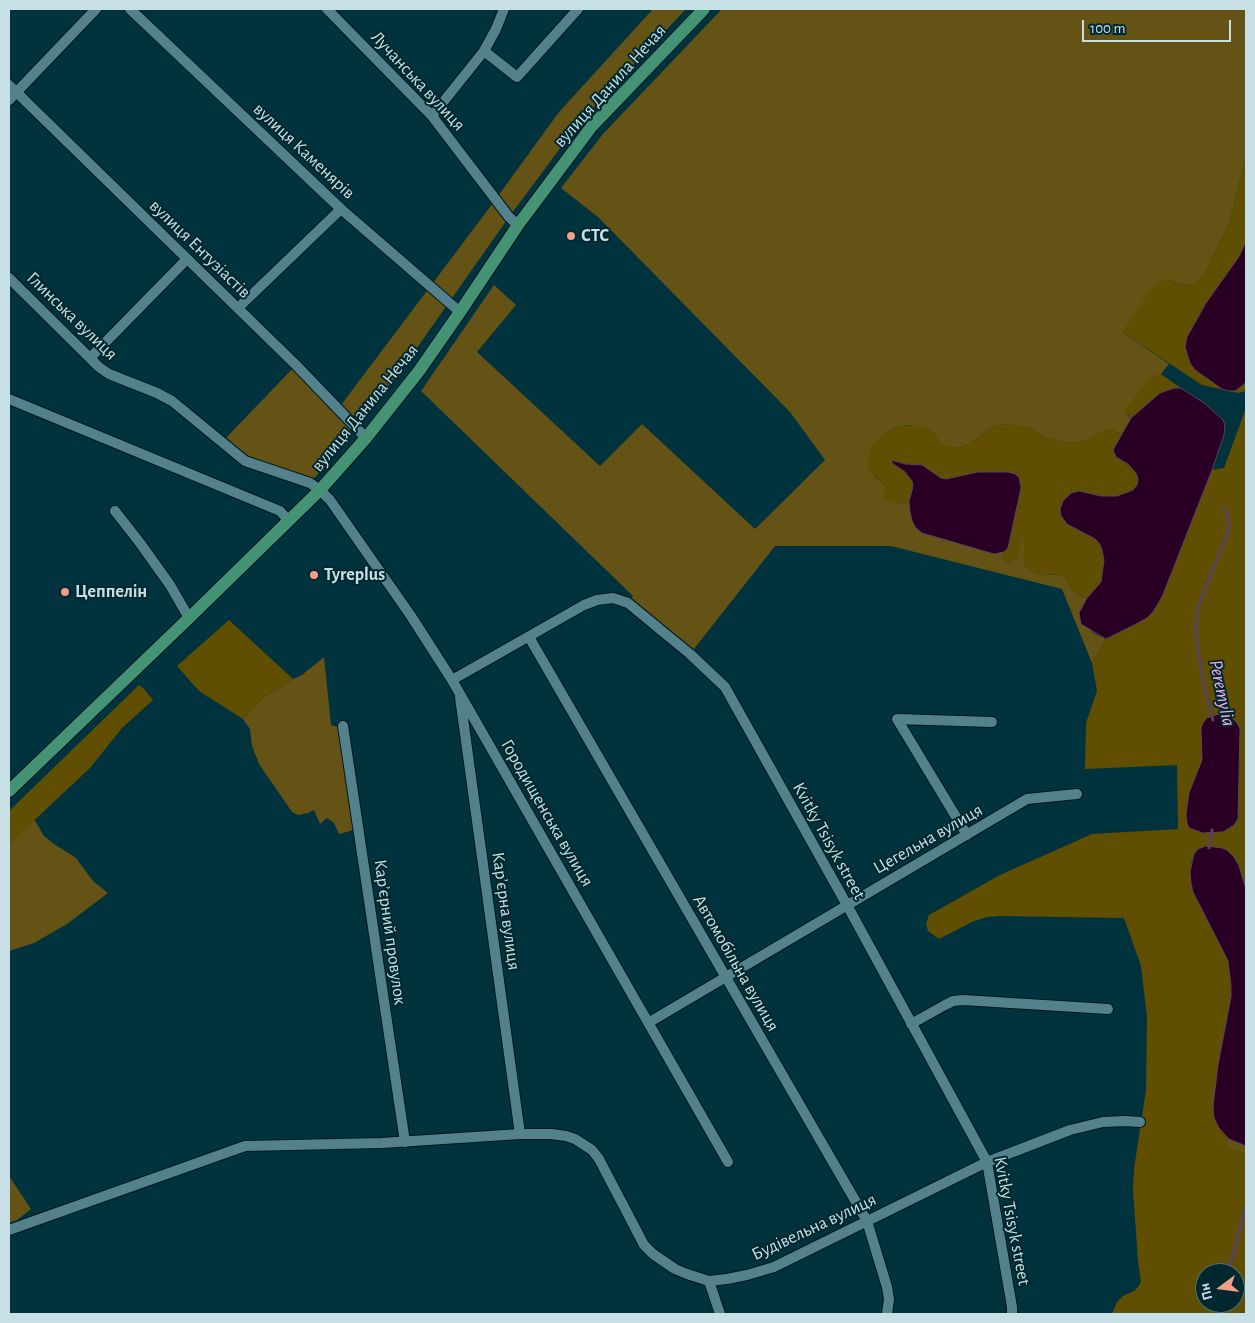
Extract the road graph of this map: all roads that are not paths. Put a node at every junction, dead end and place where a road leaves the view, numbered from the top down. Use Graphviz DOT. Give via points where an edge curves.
graph roads {
  1 [pos="96,9"];
  2 [pos="130,9"];
  3 [pos="328,9"];
  4 [pos="504,9"];
  5 [pos="578,9"];
  6 [pos="704,9"];
  7 [pos="338,13"];
  8 [pos="484,51"];
  9 [pos="11,93"];
  10 [pos="432,116"];
  11 [pos="342,209"];
  12 [pos="518,225"];
  13 [pos="187,258"];
  14 [pos="9,278"];
  15 [pos="238,308"];
  16 [pos="460,312"];
  17 [pos="90,358"];
  18 [pos="9,399"];
  19 [pos="366,438"];
  20 [pos="320,490"];
  21 [pos="116,510"];
  22 [pos="289,521"];
  23 [pos="189,618"];
  24 [pos="529,637"];
  25 [pos="452,680"];
  26 [pos="459,692"];
  27 [pos="992,722"];
  28 [pos="342,726"];
  29 [pos="9,791"];
  30 [pos="1076,794"];
  31 [pos="967,835"];
  32 [pos="847,906"];
  33 [pos="726,977"];
  34 [pos="1108,1009"];
  35 [pos="648,1023"];
  36 [pos="911,1024"];
  37 [pos="1140,1122"];
  38 [pos="520,1134"];
  39 [pos="405,1142"];
  40 [pos="728,1162"];
  41 [pos="987,1162"];
  42 [pos="867,1221"];
  43 [pos="9,1230"];
  44 [pos="709,1281"];
  45 [pos="720,1314"];
  46 [pos="887,1314"];
  47 [pos="1012,1314"];
  1 -- 9 [label="street"];
  2 -- 11 [label="street, вулиця Каменярів"];
  3 -- 7 [label="street, Лучанська вулиця"];
  4 -- 8 [label="street"];
  5 -- 8 [label="street" via="518,77"];
  6 -- 12 [label="main road, вулиця Данила Нечая" via="592,126"];
  7 -- 10 [label="street, Лучанська вулиця"];
  8 -- 10 [label="street"];
  9 -- 13 [label="street, вулиця Ентузіастів"];
  10 -- 12 [label="street, Лучанська вулиця"];
  11 -- 15 [label="street"];
  11 -- 16 [label="street, вулиця Каменярів"];
  12 -- 16 [label="main road, вулиця Данила Нечая"];
  13 -- 15 [label="street, вулиця Ентузіастів"];
  13 -- 17 [label="street"];
  14 -- 17 [label="street, Глинська вулиця"];
  15 -- 19 [label="street, вулиця Ентузіастів"];
  16 -- 19 [label="main road, вулиця Данила Нечая"];
  17 -- 20 [label="street, Глинська вулиця" via="109,374 172,401 245,461 310,483"];
  18 -- 22 [label="street" via="280,511"];
  19 -- 20 [label="main road, вулиця Данила Нечая"];
  20 -- 22 [label="main road, вулиця Данила Нечая"];
  20 -- 25 [label="street, Городищенська вулиця" via="411,616"];
  21 -- 23 [label="street"];
  22 -- 23 [label="main road, вулиця Данила Нечая"];
  23 -- 29 [label="main road, вулиця Данила Нечая"];
  24 -- 25 [label="street, Kvitky Tsisyk street"];
  24 -- 32 [label="street, Kvitky Tsisyk street" via="584,605 613,598 628,603 690,654 725,687"];
  24 -- 33 [label="street, Автомобільна вулиця"];
  25 -- 26 [label="street, Городищенська вулиця"];
  26 -- 35 [label="street, Городищенська вулиця"];
  26 -- 38 [label="street, Карʼєрна вулиця"];
  27 -- 31 [label="street" via="898,719"];
  28 -- 39 [label="street, Карʼєрний провулок"];
  30 -- 31 [label="street, Цегельна вулиця" via="1027,799"];
  31 -- 32 [label="street, Цегельна вулиця"];
  32 -- 33 [label="street, Цегельна вулиця"];
  32 -- 36 [label="street, Kvitky Tsisyk street"];
  33 -- 35 [label="street, Цегельна вулиця"];
  33 -- 42 [label="street, Автомобільна вулиця"];
  34 -- 36 [label="street" via="963,1000 945,1005"];
  35 -- 40 [label="street, Городищенська вулиця"];
  36 -- 41 [label="street, Kvitky Tsisyk street"];
  37 -- 41 [label="street, Будівельна вулиця" via="1112,1121 1081,1126"];
  38 -- 39 [label="street, Будівельна вулиця"];
  38 -- 44 [label="street, Будівельна вулиця" via="566,1136 592,1150 644,1245 675,1269"];
  39 -- 43 [label="street, Будівельна вулиця" via="245,1146"];
  41 -- 42 [label="street, Будівельна вулиця"];
  41 -- 47 [label="street, Kvitky Tsisyk street"];
  42 -- 44 [label="street, Будівельна вулиця" via="774,1267 747,1276"];
  42 -- 46 [label="street, Автомобільна вулиця" via="887,1287"];
  44 -- 45 [label="street"];
}
